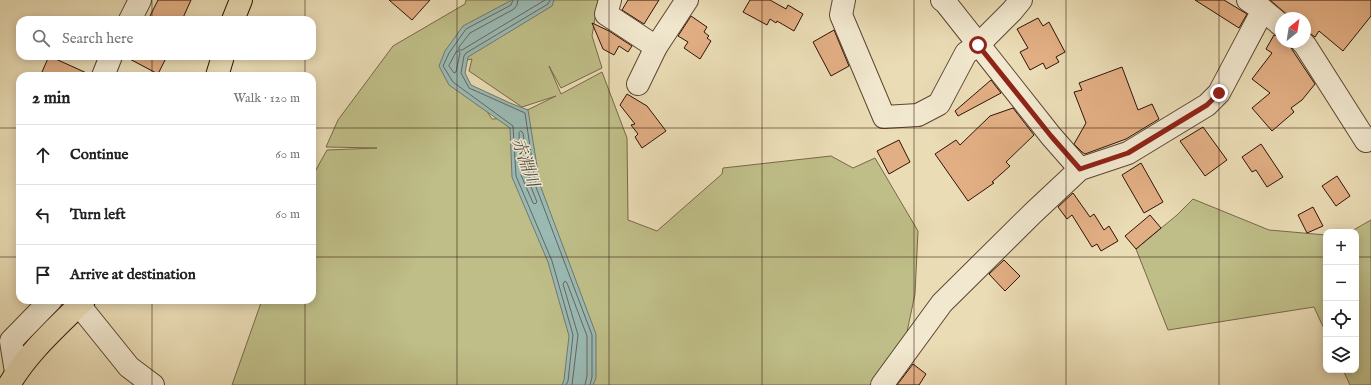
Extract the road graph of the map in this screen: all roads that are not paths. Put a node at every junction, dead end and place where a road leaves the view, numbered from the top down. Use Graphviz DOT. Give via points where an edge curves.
graph roads {
  1 [pos="140,0"];
  2 [pos="241,0"];
  3 [pos="610,0"];
  4 [pos="687,0"];
  5 [pos="844,0"];
  6 [pos="942,0"];
  7 [pos="1021,0"];
  8 [pos="1255,5"];
  9 [pos="132,16"];
  10 [pos="235,16"];
  11 [pos="1275,20"];
  12 [pos="978,45"];
  13 [pos="656,47"];
  14 [pos="1307,48"];
  15 [pos="109,60"];
  16 [pos="222,60"];
  17 [pos="105,72"];
  18 [pos="218,72"];
  19 [pos="638,84"];
  20 [pos="1371,138"];
  21 [pos="1080,169"];
  22 [pos="47,304"];
  23 [pos="79,304"];
  24 [pos="82,304"];
  25 [pos="12,379"];
  26 [pos="153,385"];
  27 [pos="882,385"];
  1 -- 9 [label="street"];
  2 -- 10 [label="main road"];
  3 -- 13 [label="street" via="606,14"];
  4 -- 13 [label="street"];
  5 -- 12 [label="street" via="841,16 884,117 918,114 939,104 966,53"];
  6 -- 12 [label="street"];
  7 -- 12 [label="street"];
  8 -- 11 [label="street"];
  8 -- 21 [label="street" via="1219,93 1207,105 1128,153"];
  12 -- 21 [label="street"];
  13 -- 19 [label="street"];
  14 -- 20 [label="street" via="1366,140"];
  15 -- 17 [label="street"];
  16 -- 18 [label="main road"];
  21 -- 27 [label="street" via="942,303"];
  22 -- 25 [label="street" via="11,341"];
  23 -- 25 [label="main road" via="29,354"];
  24 -- 26 [label="street" via="129,367"];
}
